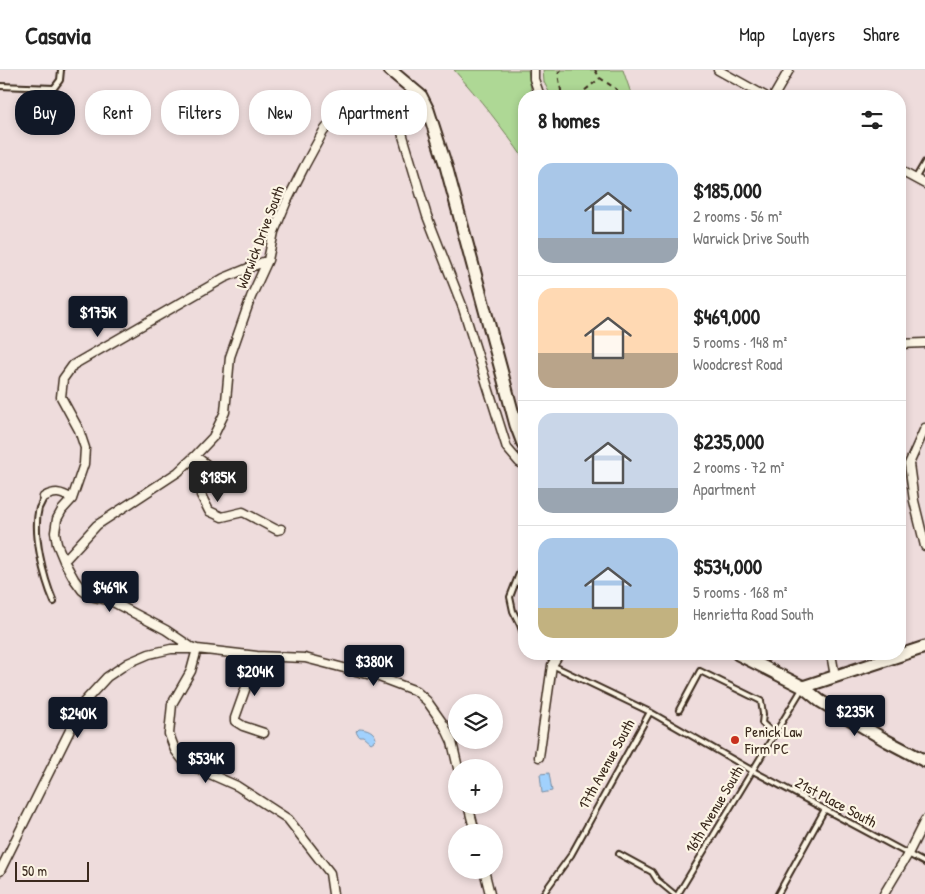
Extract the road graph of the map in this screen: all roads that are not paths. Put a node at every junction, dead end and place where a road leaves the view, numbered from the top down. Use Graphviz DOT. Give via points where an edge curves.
graph roads {
  1 [pos="61,70"];
  2 [pos="390,70"];
  3 [pos="534,70"];
  4 [pos="718,70"];
  5 [pos="789,70"];
  6 [pos="0,86"];
  7 [pos="538,90"];
  8 [pos="754,90"];
  9 [pos="777,90"];
  10 [pos="925,162"];
  11 [pos="906,174"];
  12 [pos="915,178"];
  13 [pos="925,184"];
  14 [pos="268,260"];
  15 [pos="925,343"];
  16 [pos="906,344"];
  17 [pos="925,428"];
  18 [pos="518,430"];
  19 [pos="195,456"];
  20 [pos="518,461"];
  21 [pos="44,497"];
  22 [pos="72,499"];
  23 [pos="281,529"];
  24 [pos="925,546"];
  25 [pos="64,561"];
  26 [pos="518,576"];
  27 [pos="54,602"];
  28 [pos="518,621"];
  29 [pos="925,647"];
  30 [pos="197,649"];
  31 [pos="906,653"];
  32 [pos="258,656"];
  33 [pos="556,660"];
  34 [pos="750,660"];
  35 [pos="832,660"];
  36 [pos="885,660"];
  37 [pos="835,676"];
  38 [pos="803,687"];
  39 [pos="679,710"];
  40 [pos="650,712"];
  41 [pos="264,732"];
  42 [pos="775,735"];
  43 [pos="539,757"];
  44 [pos="456,759"];
  45 [pos="925,761"];
  46 [pos="753,771"];
  47 [pos="825,809"];
  48 [pos="925,820"];
  49 [pos="619,854"];
  50 [pos="908,854"];
  51 [pos="925,863"];
  52 [pos="0,871"];
  53 [pos="486,879"];
  54 [pos="333,894"];
  55 [pos="490,894"];
  56 [pos="543,894"];
  57 [pos="676,894"];
  58 [pos="778,894"];
  59 [pos="884,894"];
  1 -- 6 [label="lane" via="60,80 54,88"];
  2 -- 18 [label="street" via="421,96 428,110"];
  3 -- 7 [label="street"];
  4 -- 8 [label="street"];
  5 -- 9 [label="street"];
  10 -- 12 [label="lane"];
  11 -- 12 [label="street"];
  12 -- 13 [label="street"];
  14 -- 19 [label="street, Warwick Drive South" via="230,357 225,412 213,436"];
  14 -- 20 [label="street, Warwick Drive South" via="274,232 286,203 323,132 336,115 348,107 364,105 379,106 392,116 400,126 427,216 463,308 507,448"];
  14 -- 22 [label="street" via="224,278 73,365 63,379 61,397 85,448 84,464"];
  15 -- 16 [label="street"];
  17 -- 24 [label="street" via="909,464"];
  19 -- 23 [label="street" via="208,469 201,496 209,511 222,517 243,512 277,530"];
  19 -- 25 [label="street, Warwick Drive South" via="178,472 97,525"];
  21 -- 22 [label="street" via="53,492"];
  21 -- 27 [label="lane" via="37,533 41,561"];
  22 -- 25 [label="street" via="62,510 55,532"];
  25 -- 30 [label="street" via="82,590 90,596 109,600"];
  26 -- 28 [label="lane" via="510,596"];
  29 -- 31 [label="street"];
  30 -- 32 [label="street"];
  30 -- 52 [label="street" via="171,649 149,654 107,676 84,702"];
  30 -- 54 [label="street" via="191,671 172,704 169,734 175,750 185,763 237,786 288,819 330,873"];
  32 -- 41 [label="street" via="235,721"];
  32 -- 44 [label="street" via="305,658 379,677 416,691 444,725"];
  33 -- 40 [label="lane, 17th Avenue South"];
  33 -- 43 [label="street"];
  34 -- 38 [label="street"];
  35 -- 37 [label="street"];
  36 -- 37 [label="street"];
  37 -- 38 [label="street"];
  38 -- 42 [label="lane, 16th Avenue South"];
  38 -- 45 [label="street" via="820,701"];
  39 -- 42 [label="lane" via="700,671 761,701 762,723"];
  40 -- 46 [label="lane, 21st Place South"];
  40 -- 56 [label="lane, 17th Avenue South" via="571,855"];
  42 -- 46 [label="lane, 16th Avenue South"];
  46 -- 47 [label="lane, 21st Place South"];
  46 -- 57 [label="lane, 16th Avenue South"];
  47 -- 50 [label="lane, 21st Place South"];
  47 -- 58 [label="lane"];
  48 -- 50 [label="street"];
  49 -- 57 [label="lane" via="652,872 657,880"];
  50 -- 51 [label="lane, 21st Place South"];
  50 -- 59 [label="street"];
  53 -- 55 [label="street"];
}
